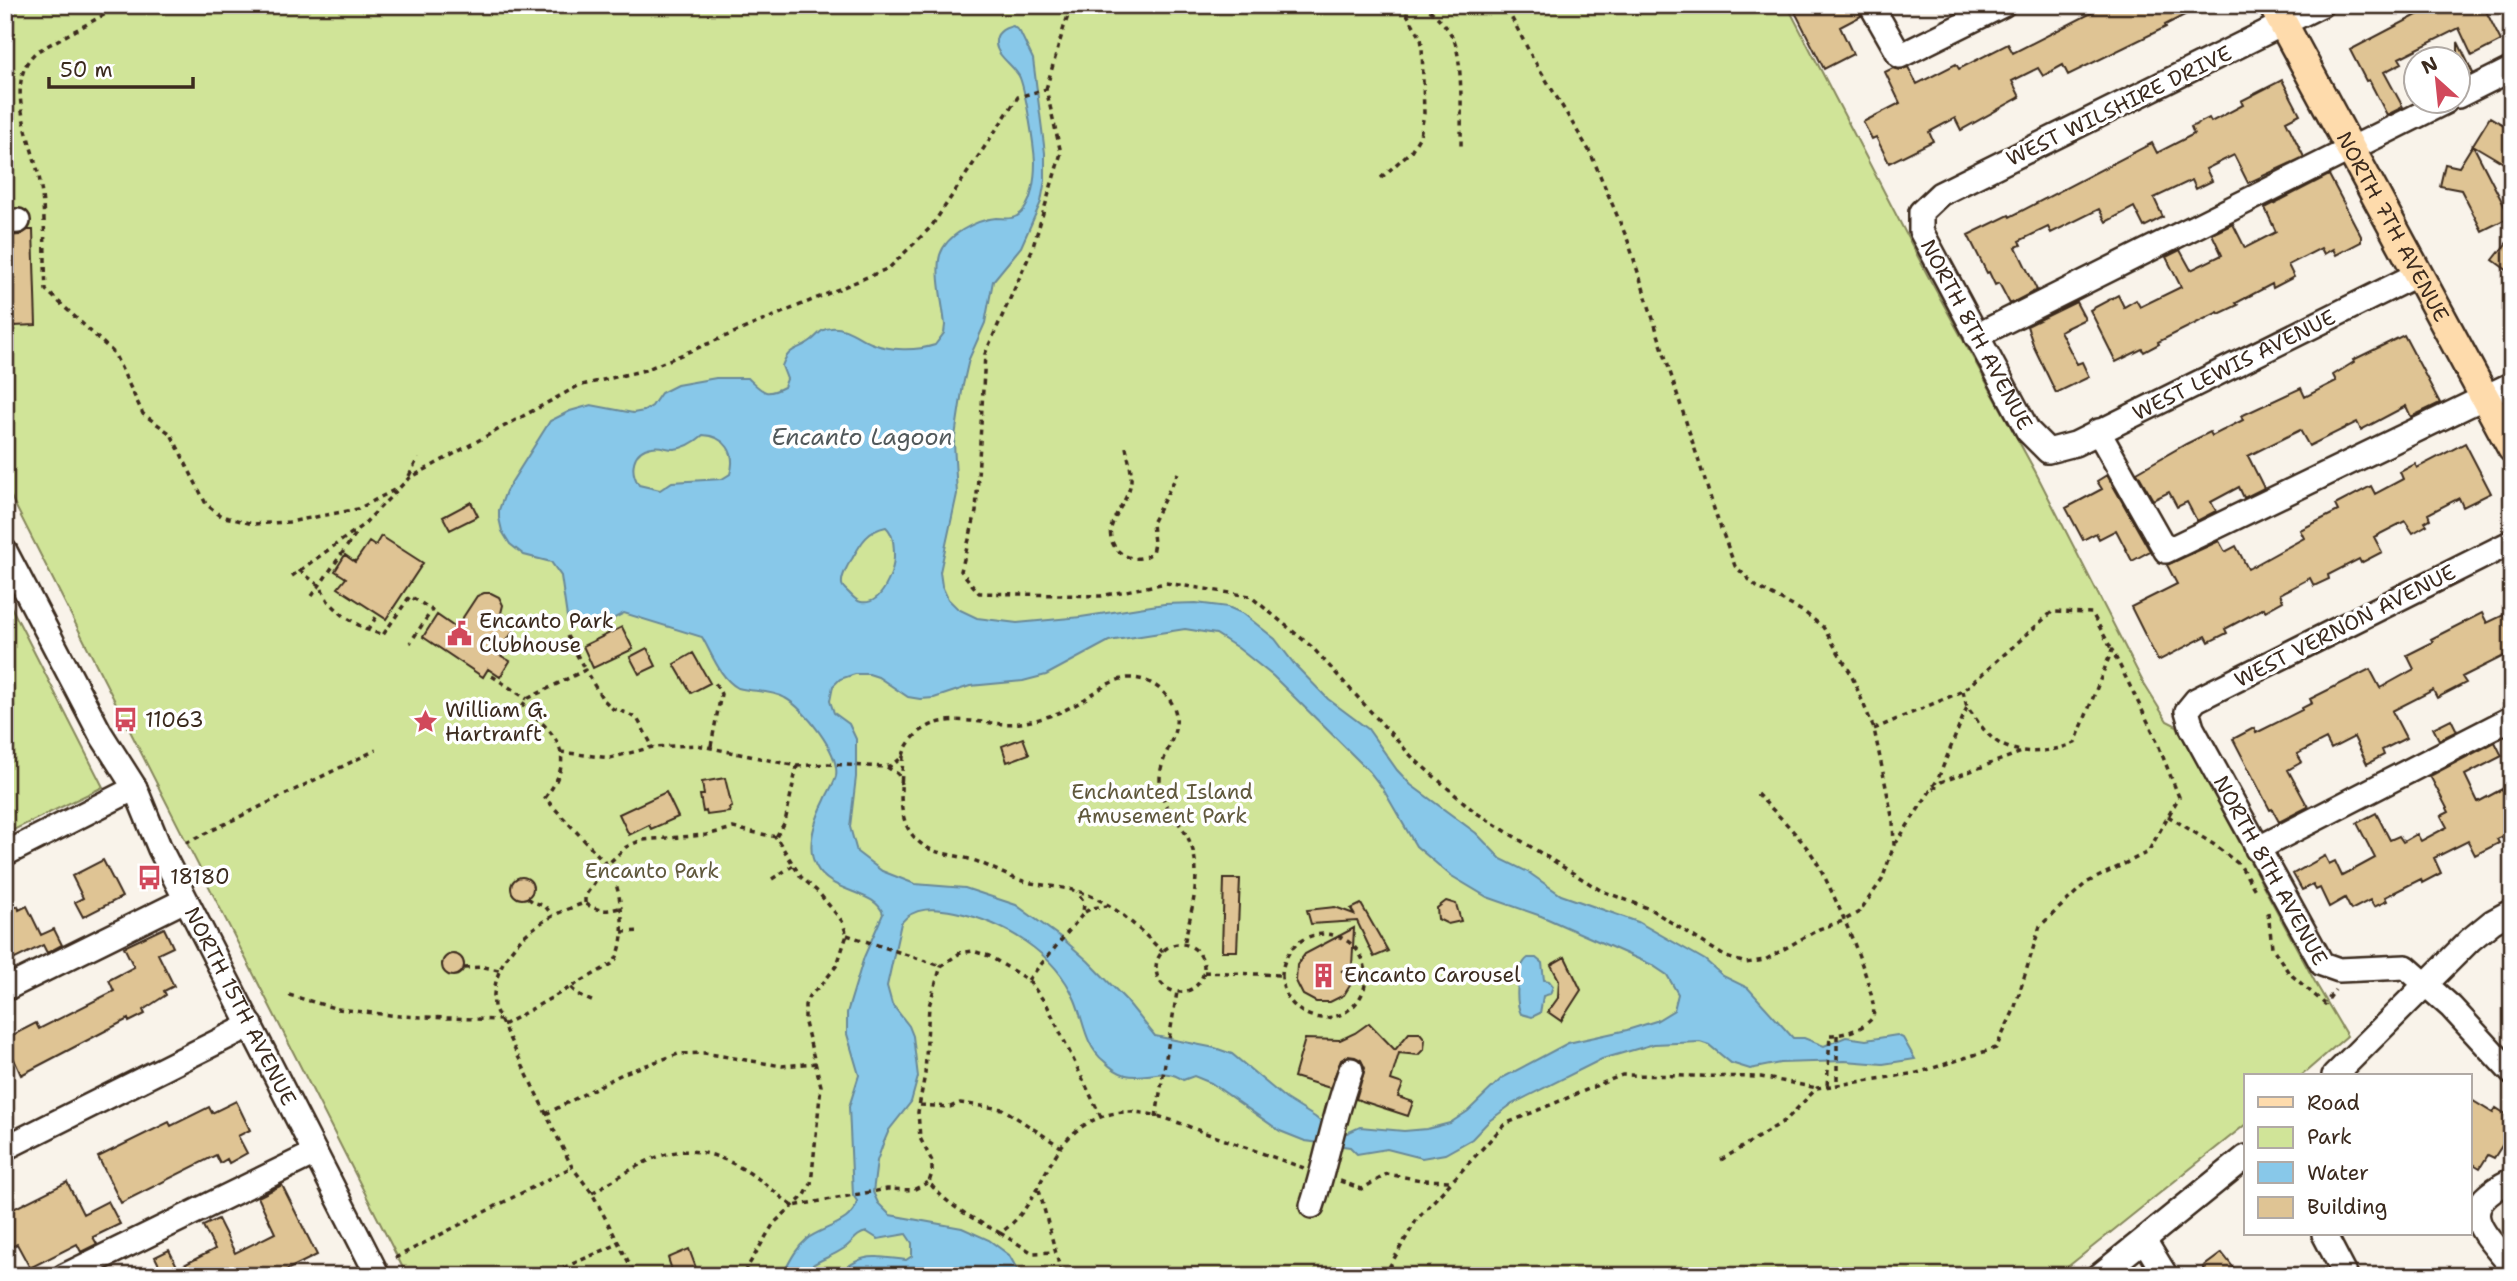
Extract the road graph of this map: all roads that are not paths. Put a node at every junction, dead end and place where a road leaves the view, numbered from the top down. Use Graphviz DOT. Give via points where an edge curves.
graph roads {
  1 [pos="1871,5"];
  2 [pos="2003,5"];
  3 [pos="2321,5"];
  4 [pos="2278,15"];
  5 [pos="2512,69"];
  6 [pos="2472,89"];
  7 [pos="2417,116"];
  8 [pos="2350,149"];
  9 [pos="1921,212"];
  10 [pos="2418,274"];
  11 [pos="1976,336"];
  12 [pos="2512,384"];
  13 [pos="2484,397"];
  14 [pos="2098,431"];
  15 [pos="2512,448"];
  16 [pos="2048,451"];
  17 [pos="2512,542"];
  18 [pos="5,551"];
  19 [pos="2187,717"];
  20 [pos="2512,718"];
  21 [pos="135,788"];
  22 [pos="2257,849"];
  23 [pos="5,854"];
  24 [pos="185,900"];
  25 [pos="2512,911"];
  26 [pos="2426,983"];
  27 [pos="5,989"];
  28 [pos="251,1025"];
  29 [pos="1351,1070"];
  30 [pos="2512,1073"];
  31 [pos="2336,1074"];
  32 [pos="5,1148"];
  33 [pos="315,1153"];
  34 [pos="2244,1159"];
  35 [pos="2512,1180"];
  36 [pos="1312,1206"];
  37 [pos="2325,1236"];
  38 [pos="2144,1240"];
  39 [pos="2512,1267"];
  40 [pos="64,1276"];
  41 [pos="378,1276"];
  42 [pos="2099,1276"];
  43 [pos="2166,1276"];
  44 [pos="2346,1276"];
  1 -- 2 [label="street" via="1900,56"];
  3 -- 4 [label="street, WEST WILSHIRE DRIVE"];
  4 -- 8 [label="main road, NORTH 7TH AVENUE"];
  4 -- 9 [label="street, WEST WILSHIRE DRIVE" via="1940,194"];
  5 -- 6 [label="street"];
  7 -- 8 [label="street"];
  8 -- 10 [label="main road, NORTH 7TH AVENUE"];
  8 -- 11 [label="street"];
  9 -- 11 [label="street, NORTH 8TH AVENUE" via="1921,231"];
  10 -- 13 [label="main road, NORTH 7TH AVENUE"];
  10 -- 14 [label="street, WEST LEWIS AVENUE"];
  11 -- 16 [label="street, NORTH 8TH AVENUE" via="2028,431"];
  12 -- 13 [label="street"];
  13 -- 14 [label="street" via="2166,551"];
  13 -- 15 [label="main road, NORTH 7TH AVENUE"];
  14 -- 16 [label="street, WEST LEWIS AVENUE" via="2075,444"];
  17 -- 19 [label="street, WEST VERNON AVENUE" via="2196,700"];
  18 -- 21 [label="street, NORTH 15TH AVENUE" via="100,733"];
  19 -- 22 [label="street, NORTH 8TH AVENUE"];
  20 -- 22 [label="street"];
  21 -- 23 [label="street"];
  21 -- 24 [label="street, NORTH 15TH AVENUE"];
  22 -- 26 [label="street, NORTH 8TH AVENUE" via="2322,964 2339,970 2406,967"];
  24 -- 27 [label="street"];
  24 -- 28 [label="street, NORTH 15TH AVENUE"];
  25 -- 26 [label="street" via="2470,940"];
  26 -- 30 [label="street, NORTH 8TH AVENUE"];
  26 -- 31 [label="street"];
  28 -- 32 [label="street"];
  28 -- 33 [label="street, NORTH 15TH AVENUE"];
  29 -- 36 [label="street" via="1339,1099"];
  33 -- 40 [label="street"];
  33 -- 41 [label="street, NORTH 15TH AVENUE"];
  34 -- 38 [label="street"];
  35 -- 39 [label="street" via="2490,1190 2476,1214 2480,1228"];
  37 -- 44 [label="street"];
  38 -- 42 [label="street"];
  38 -- 43 [label="street"];
}
